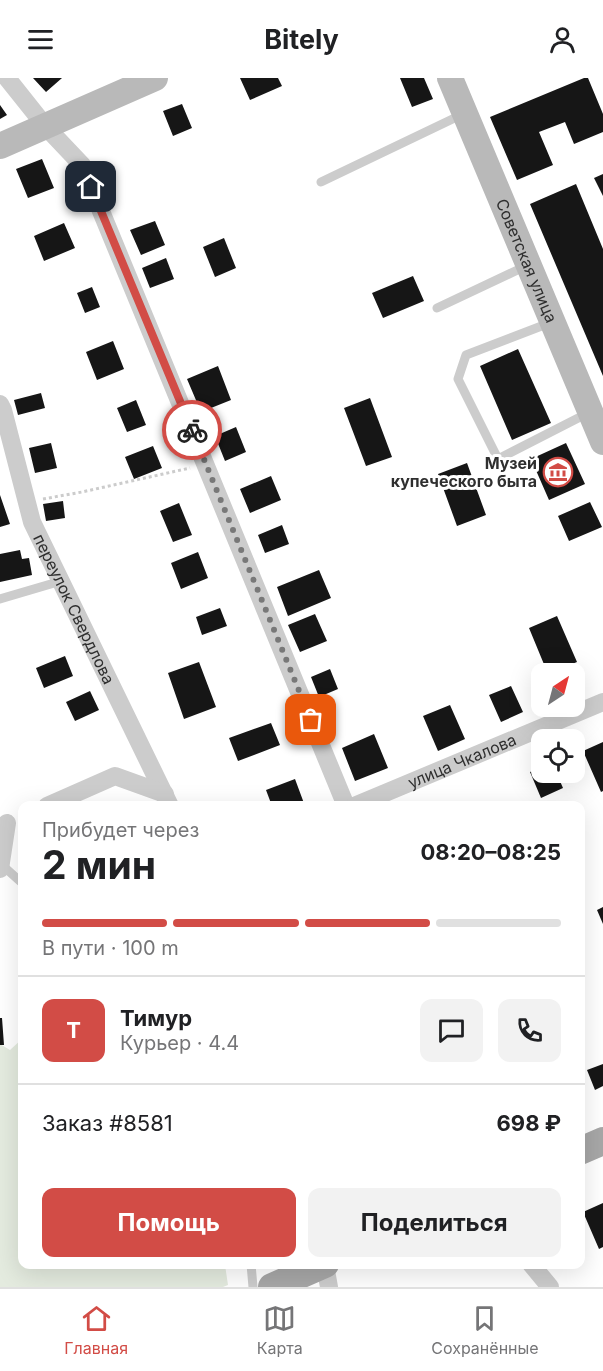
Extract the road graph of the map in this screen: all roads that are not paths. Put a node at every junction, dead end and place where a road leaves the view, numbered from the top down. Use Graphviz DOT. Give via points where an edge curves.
graph roads {
  1 [pos="7,78"];
  2 [pos="155,78"];
  3 [pos="450,78"];
  4 [pos="465,113"];
  5 [pos="46,127"];
  6 [pos="0,146"];
  7 [pos="321,182"];
  8 [pos="528,265"];
  9 [pos="437,308"];
  10 [pos="553,322"];
  11 [pos="0,404"];
  12 [pos="590,412"];
  13 [pos="603,442"];
  14 [pos="61,581"];
  15 [pos="0,599"];
  16 [pos="603,702"];
  17 [pos="167,800"];
  18 [pos="58,801"];
  19 [pos="344,801"];
  20 [pos="366,801"];
  21 [pos="10,821"];
  22 [pos="1,864"];
  23 [pos="0,869"];
  24 [pos="18,879"];
  25 [pos="603,1141"];
  26 [pos="585,1149"];
  27 [pos="251,1269"];
  28 [pos="315,1269"];
  29 [pos="326,1269"];
  30 [pos="535,1269"];
  31 [pos="253,1287"];
  32 [pos="272,1287"];
  33 [pos="329,1287"];
  34 [pos="550,1287"];
  1 -- 5 [label="street"];
  2 -- 5 [label="street"];
  3 -- 4 [label="street, Советская улица"];
  4 -- 7 [label="lane"];
  4 -- 8 [label="street, Советская улица"];
  5 -- 6 [label="street"];
  5 -- 19 [label="street" via="82,165"];
  8 -- 9 [label="lane"];
  8 -- 10 [label="street, Советская улица"];
  10 -- 12 [label="street, Советская улица"];
  10 -- 12 [label="lane" via="466,356 458,379 498,459"];
  11 -- 14 [label="street, переулок Свердлова" via="32,522"];
  12 -- 13 [label="street, Советская улица"];
  14 -- 15 [label="lane"];
  14 -- 17 [label="street, переулок Свердлова"];
  16 -- 20 [label="street, улица Чкалова"];
  17 -- 18 [label="street" via="115,776"];
  21 -- 22 [label="street"];
  22 -- 23 [label="street"];
  22 -- 24 [label="lane"];
  25 -- 26 [label="main road"];
  27 -- 31 [label="lane"];
  28 -- 32 [label="main road"];
  29 -- 33 [label="street"];
  30 -- 34 [label="street"];
}
